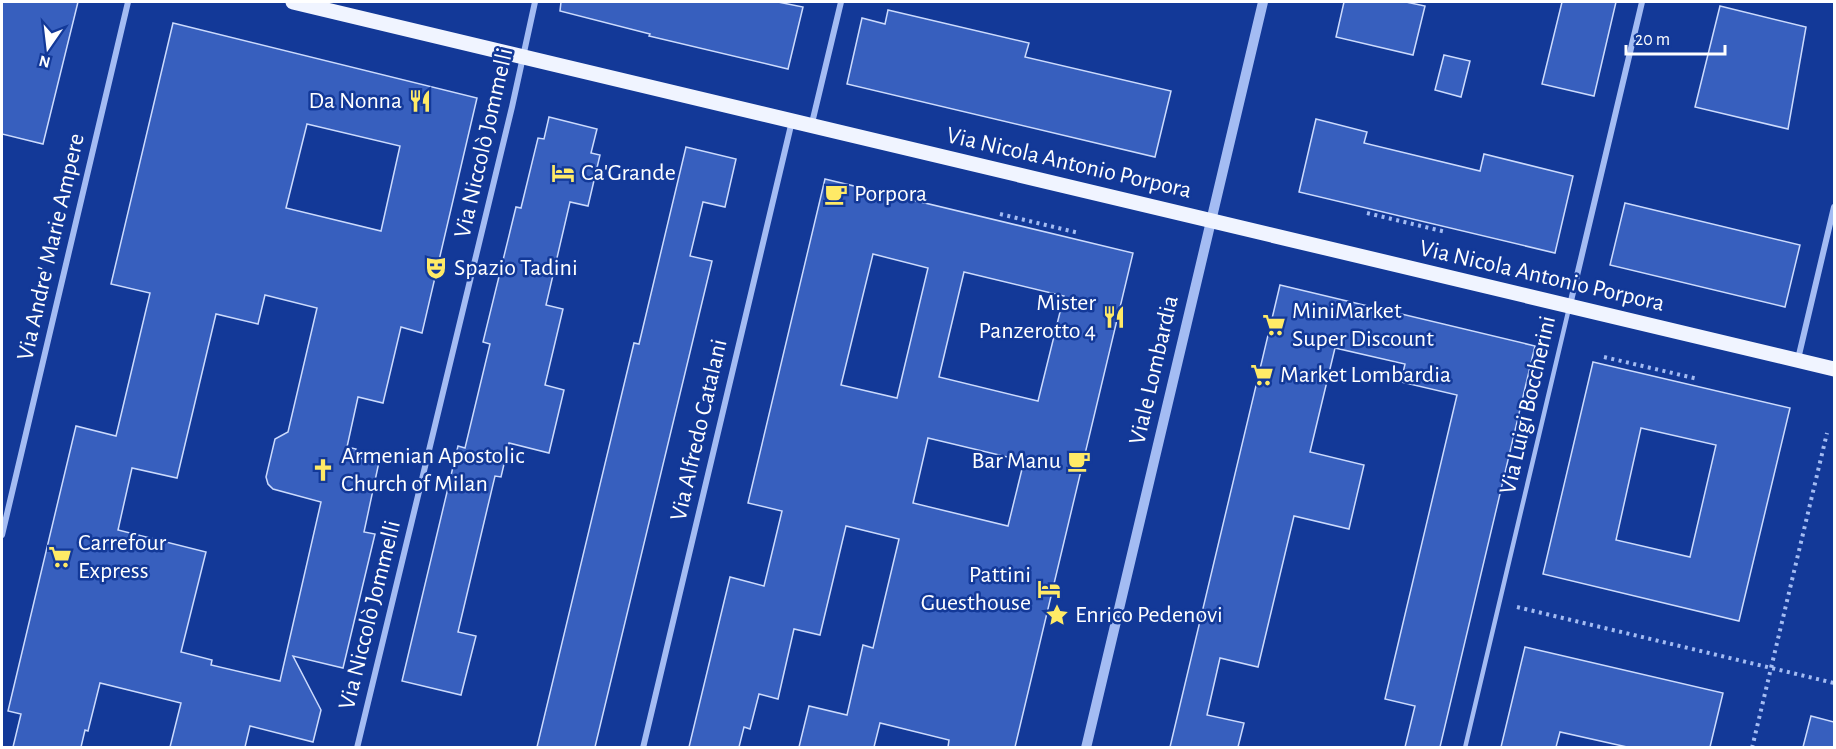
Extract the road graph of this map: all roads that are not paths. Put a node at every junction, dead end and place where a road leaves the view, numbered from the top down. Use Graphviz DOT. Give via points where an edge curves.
graph roads {
  1 [pos="128,2"];
  2 [pos="293,2"];
  3 [pos="535,2"];
  4 [pos="841,2"];
  5 [pos="1263,2"];
  6 [pos="1642,2"];
  7 [pos="522,56"];
  8 [pos="792,121"];
  9 [pos="811,125"];
  10 [pos="1834,207"];
  11 [pos="1210,220"];
  12 [pos="1570,306"];
  13 [pos="1798,360"];
  14 [pos="1834,369"];
  15 [pos="2,535"];
  16 [pos="357,747"];
  17 [pos="643,747"];
  18 [pos="1086,747"];
  19 [pos="1465,747"];
  1 -- 15 [label="street, Via Andre' Marie Ampere"];
  2 -- 7 [label="main road, Via Nicola Antonio Porpora"];
  3 -- 7 [label="street, Via Niccolò Jommelli"];
  4 -- 9 [label="street"];
  5 -- 11 [label="street, Viale Lombardia"];
  6 -- 12 [label="street, Via Luigi Boccherini"];
  7 -- 8 [label="main road, Via Nicola Antonio Porpora"];
  7 -- 16 [label="street, Via Niccolò Jommelli"];
  8 -- 9 [label="main road, Via Nicola Antonio Porpora"];
  8 -- 17 [label="street, Via Alfredo Catalani"];
  9 -- 11 [label="main road, Via Nicola Antonio Porpora"];
  10 -- 13 [label="street"];
  11 -- 12 [label="main road, Via Nicola Antonio Porpora"];
  11 -- 18 [label="street, Viale Lombardia"];
  12 -- 13 [label="main road, Via Nicola Antonio Porpora"];
  12 -- 19 [label="lane, Via Luigi Boccherini"];
  13 -- 14 [label="main road, Via Nicola Antonio Porpora"];
}
